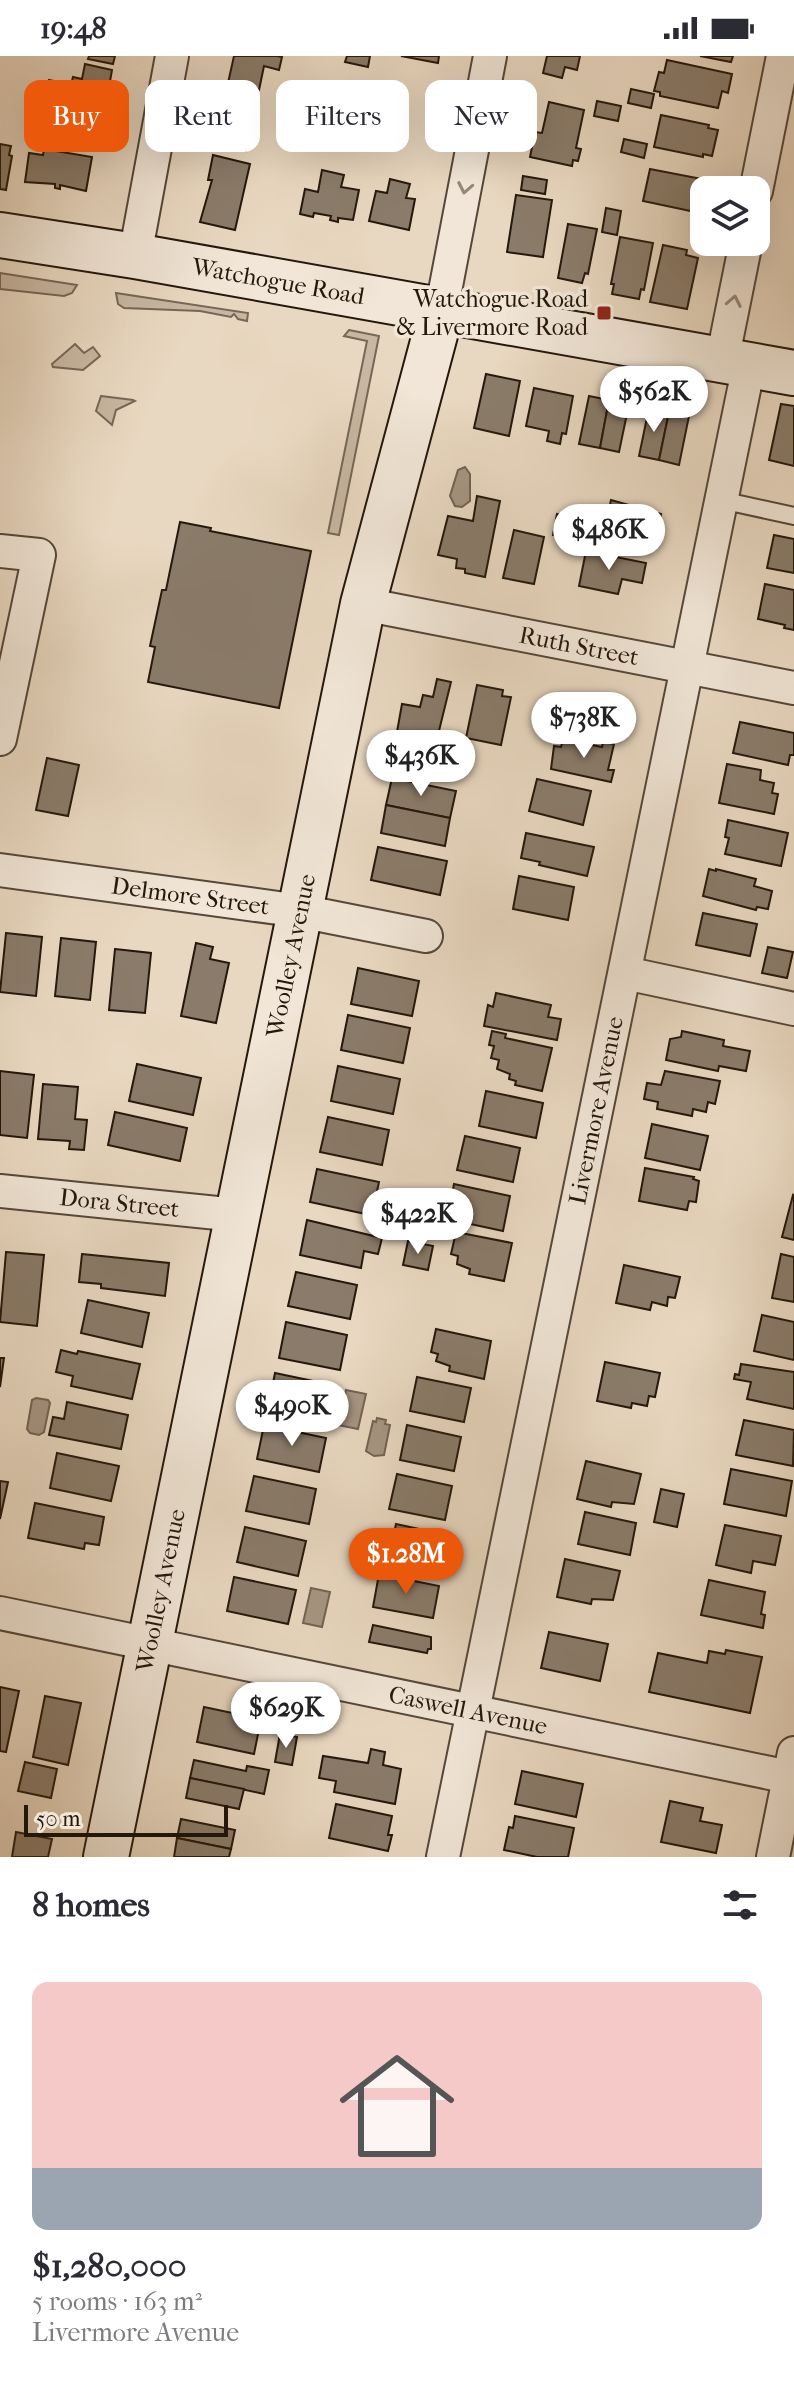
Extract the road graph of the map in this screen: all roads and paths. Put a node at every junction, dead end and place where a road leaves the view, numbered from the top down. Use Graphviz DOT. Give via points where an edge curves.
graph roads {
  1 [pos="172,56"];
  2 [pos="490,56"];
  3 [pos="783,56"];
  4 [pos="759,176"];
  5 [pos="0,235"];
  6 [pos="135,256"];
  7 [pos="745,256"];
  8 [pos="441,312"];
  9 [pos="736,363"];
  10 [pos="794,373"];
  11 [pos="721,500"];
  12 [pos="794,516"];
  13 [pos="0,551"];
  14 [pos="363,604"];
  15 [pos="687,667"];
  16 [pos="794,688"];
  17 [pos="0,739"];
  18 [pos="0,870"];
  19 [pos="300,911"];
  20 [pos="426,936"];
  21 [pos="625,973"];
  22 [pos="794,1009"];
  23 [pos="0,1191"];
  24 [pos="237,1215"];
  25 [pos="0,1613"];
  26 [pos="150,1644"];
  27 [pos="472,1713"];
  28 [pos="792,1770"];
  29 [pos="106,1857"];
  30 [pos="443,1857"];
  31 [pos="773,1857"];
  1 -- 6 [label="street"];
  2 -- 8 [label="street, Woolley Avenue, one-way"];
  3 -- 4 [label="street"];
  5 -- 6 [label="street, Watchogue Road"];
  6 -- 8 [label="street, Watchogue Road"];
  9 -- 7 [label="street, Livermore Avenue, one-way"];
  8 -- 9 [label="street, Watchogue Road"];
  8 -- 14 [label="street, Woolley Avenue"];
  9 -- 10 [label="street, Watchogue Road"];
  9 -- 11 [label="street, Livermore Avenue"];
  11 -- 12 [label="lane"];
  11 -- 15 [label="street, Livermore Avenue"];
  13 -- 17 [label="street" via="39,555"];
  14 -- 15 [label="street, Ruth Street"];
  14 -- 19 [label="street, Woolley Avenue"];
  15 -- 16 [label="street, Ruth Street"];
  15 -- 21 [label="street, Livermore Avenue"];
  18 -- 19 [label="street, Delmore Street"];
  19 -- 20 [label="street, Delmore Street"];
  19 -- 24 [label="street, Woolley Avenue"];
  21 -- 22 [label="street"];
  21 -- 27 [label="street, Livermore Avenue"];
  23 -- 24 [label="street, Dora Street"];
  24 -- 26 [label="street, Woolley Avenue"];
  25 -- 26 [label="street, Caswell Avenue"];
  26 -- 27 [label="street, Caswell Avenue"];
  26 -- 29 [label="street, Woolley Avenue"];
  27 -- 28 [label="street, Caswell Avenue"];
  27 -- 30 [label="street, Livermore Avenue"];
  28 -- 31 [label="street"];
}
